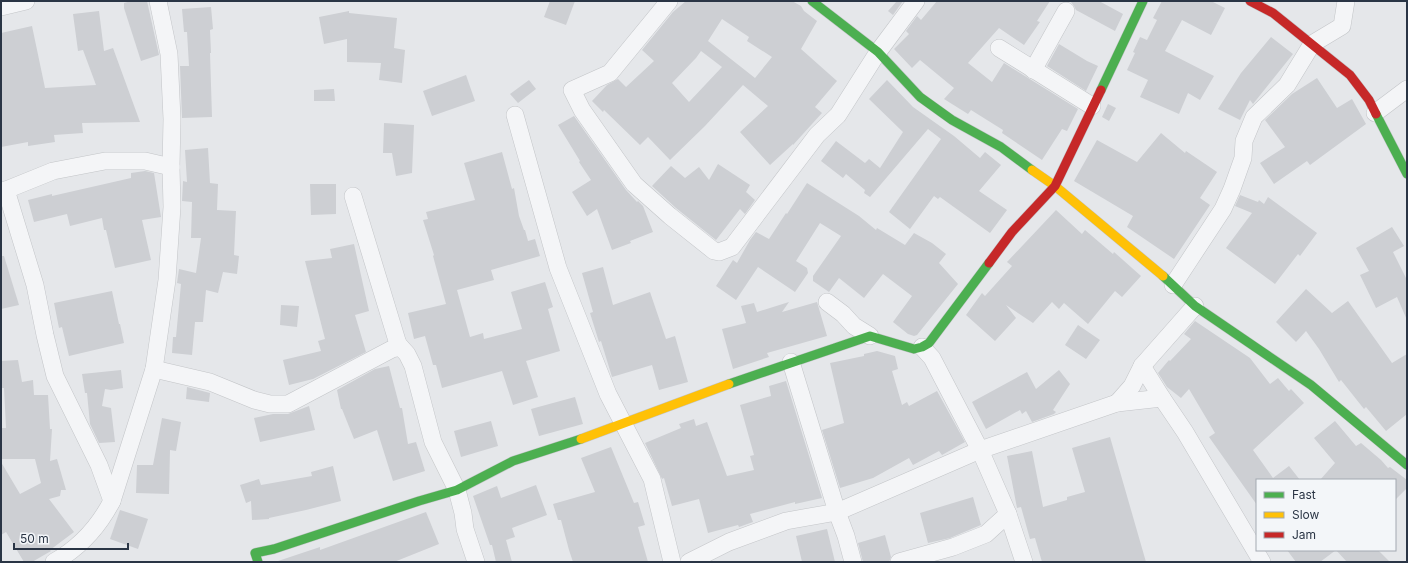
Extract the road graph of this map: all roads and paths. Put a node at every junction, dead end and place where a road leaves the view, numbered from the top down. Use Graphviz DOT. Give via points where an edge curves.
graph roads {
  1 [pos="26,1"];
  2 [pos="158,1"];
  3 [pos="670,1"];
  4 [pos="812,1"];
  5 [pos="916,1"];
  6 [pos="1143,1"];
  7 [pos="1250,1"];
  8 [pos="1346,1"];
  9 [pos="1,7"];
  10 [pos="1066,11"];
  11 [pos="1312,44"];
  12 [pos="999,48"];
  13 [pos="878,52"];
  14 [pos="1033,70"];
  15 [pos="1407,89"];
  16 [pos="1092,106"];
  17 [pos="1375,113"];
  18 [pos="515,115"];
  19 [pos="171,167"];
  20 [pos="1407,174"];
  21 [pos="1055,186"];
  22 [pos="4,191"];
  23 [pos="353,196"];
  24 [pos="1174,285"];
  25 [pos="827,302"];
  26 [pos="1195,306"];
  27 [pos="870,336"];
  28 [pos="398,344"];
  29 [pos="922,347"];
  30 [pos="791,362"];
  31 [pos="1142,366"];
  32 [pos="154,369"];
  33 [pos="1162,398"];
  34 [pos="1117,403"];
  35 [pos="623,422"];
  36 [pos="980,450"];
  37 [pos="1407,465"];
  38 [pos="456,490"];
  39 [pos="112,501"];
  40 [pos="837,512"];
  41 [pos="1008,514"];
  42 [pos="54,562"];
  43 [pos="258,562"];
  44 [pos="476,562"];
  45 [pos="672,562"];
  46 [pos="689,562"];
  47 [pos="853,562"];
  48 [pos="899,562"];
  49 [pos="1024,562"];
  50 [pos="1262,562"];
  1 -- 9 [label="street"];
  2 -- 19 [label="street" via="169,54"];
  3 -- 13 [label="street" via="610,73 572,90 582,110 634,184 714,251 719,252 732,247 817,135 838,115"];
  4 -- 13 [label="street"];
  5 -- 13 [label="street"];
  6 -- 16 [label="street"];
  7 -- 11 [label="street" via="1273,13"];
  8 -- 11 [label="street" via="1342,26"];
  10 -- 14 [label="street"];
  11 -- 17 [label="street" via="1350,75 1369,100"];
  11 -- 24 [label="street" via="1286,85 1254,117 1244,141 1243,158 1223,209"];
  12 -- 14 [label="street"];
  13 -- 21 [label="street" via="920,96 952,120 1001,147"];
  14 -- 16 [label="street"];
  15 -- 17 [label="street"];
  16 -- 21 [label="street"];
  17 -- 20 [label="street"];
  18 -- 35 [label="street" via="558,268 608,394"];
  19 -- 22 [label="street" via="145,161 105,161 53,171"];
  19 -- 32 [label="street" via="172,207 167,280"];
  21 -- 24 [label="street"];
  21 -- 29 [label="street" via="1012,232 929,343"];
  22 -- 39 [label="street" via="35,285 55,376 99,465"];
  23 -- 28 [label="street"];
  24 -- 26 [label="street"];
  25 -- 27 [label="street" via="854,326"];
  26 -- 31 [label="street"];
  26 -- 37 [label="street" via="1311,386"];
  27 -- 29 [label="street" via="914,349"];
  27 -- 30 [label="street"];
  28 -- 32 [label="street" via="397,348 288,404 270,404 254,400 210,382"];
  28 -- 38 [label="street" via="413,366 433,442"];
  29 -- 36 [label="street" via="932,358"];
  30 -- 35 [label="street"];
  30 -- 40 [label="street"];
  31 -- 33 [label="street"];
  31 -- 34 [label="street" via="1132,386"];
  32 -- 39 [label="street"];
  33 -- 34 [label="street"];
  33 -- 50 [label="street"];
  34 -- 36 [label="street"];
  35 -- 38 [label="street" via="513,461"];
  35 -- 45 [label="street" via="652,480"];
  36 -- 40 [label="street"];
  36 -- 41 [label="street"];
  38 -- 43 [label="street" via="255,553"];
  38 -- 44 [label="street"];
  39 -- 42 [label="street" via="105,515 89,535"];
  40 -- 46 [label="street" via="786,521 729,542"];
  40 -- 47 [label="street"];
  41 -- 48 [label="street" via="986,534 953,547"];
  41 -- 49 [label="street"];
}
